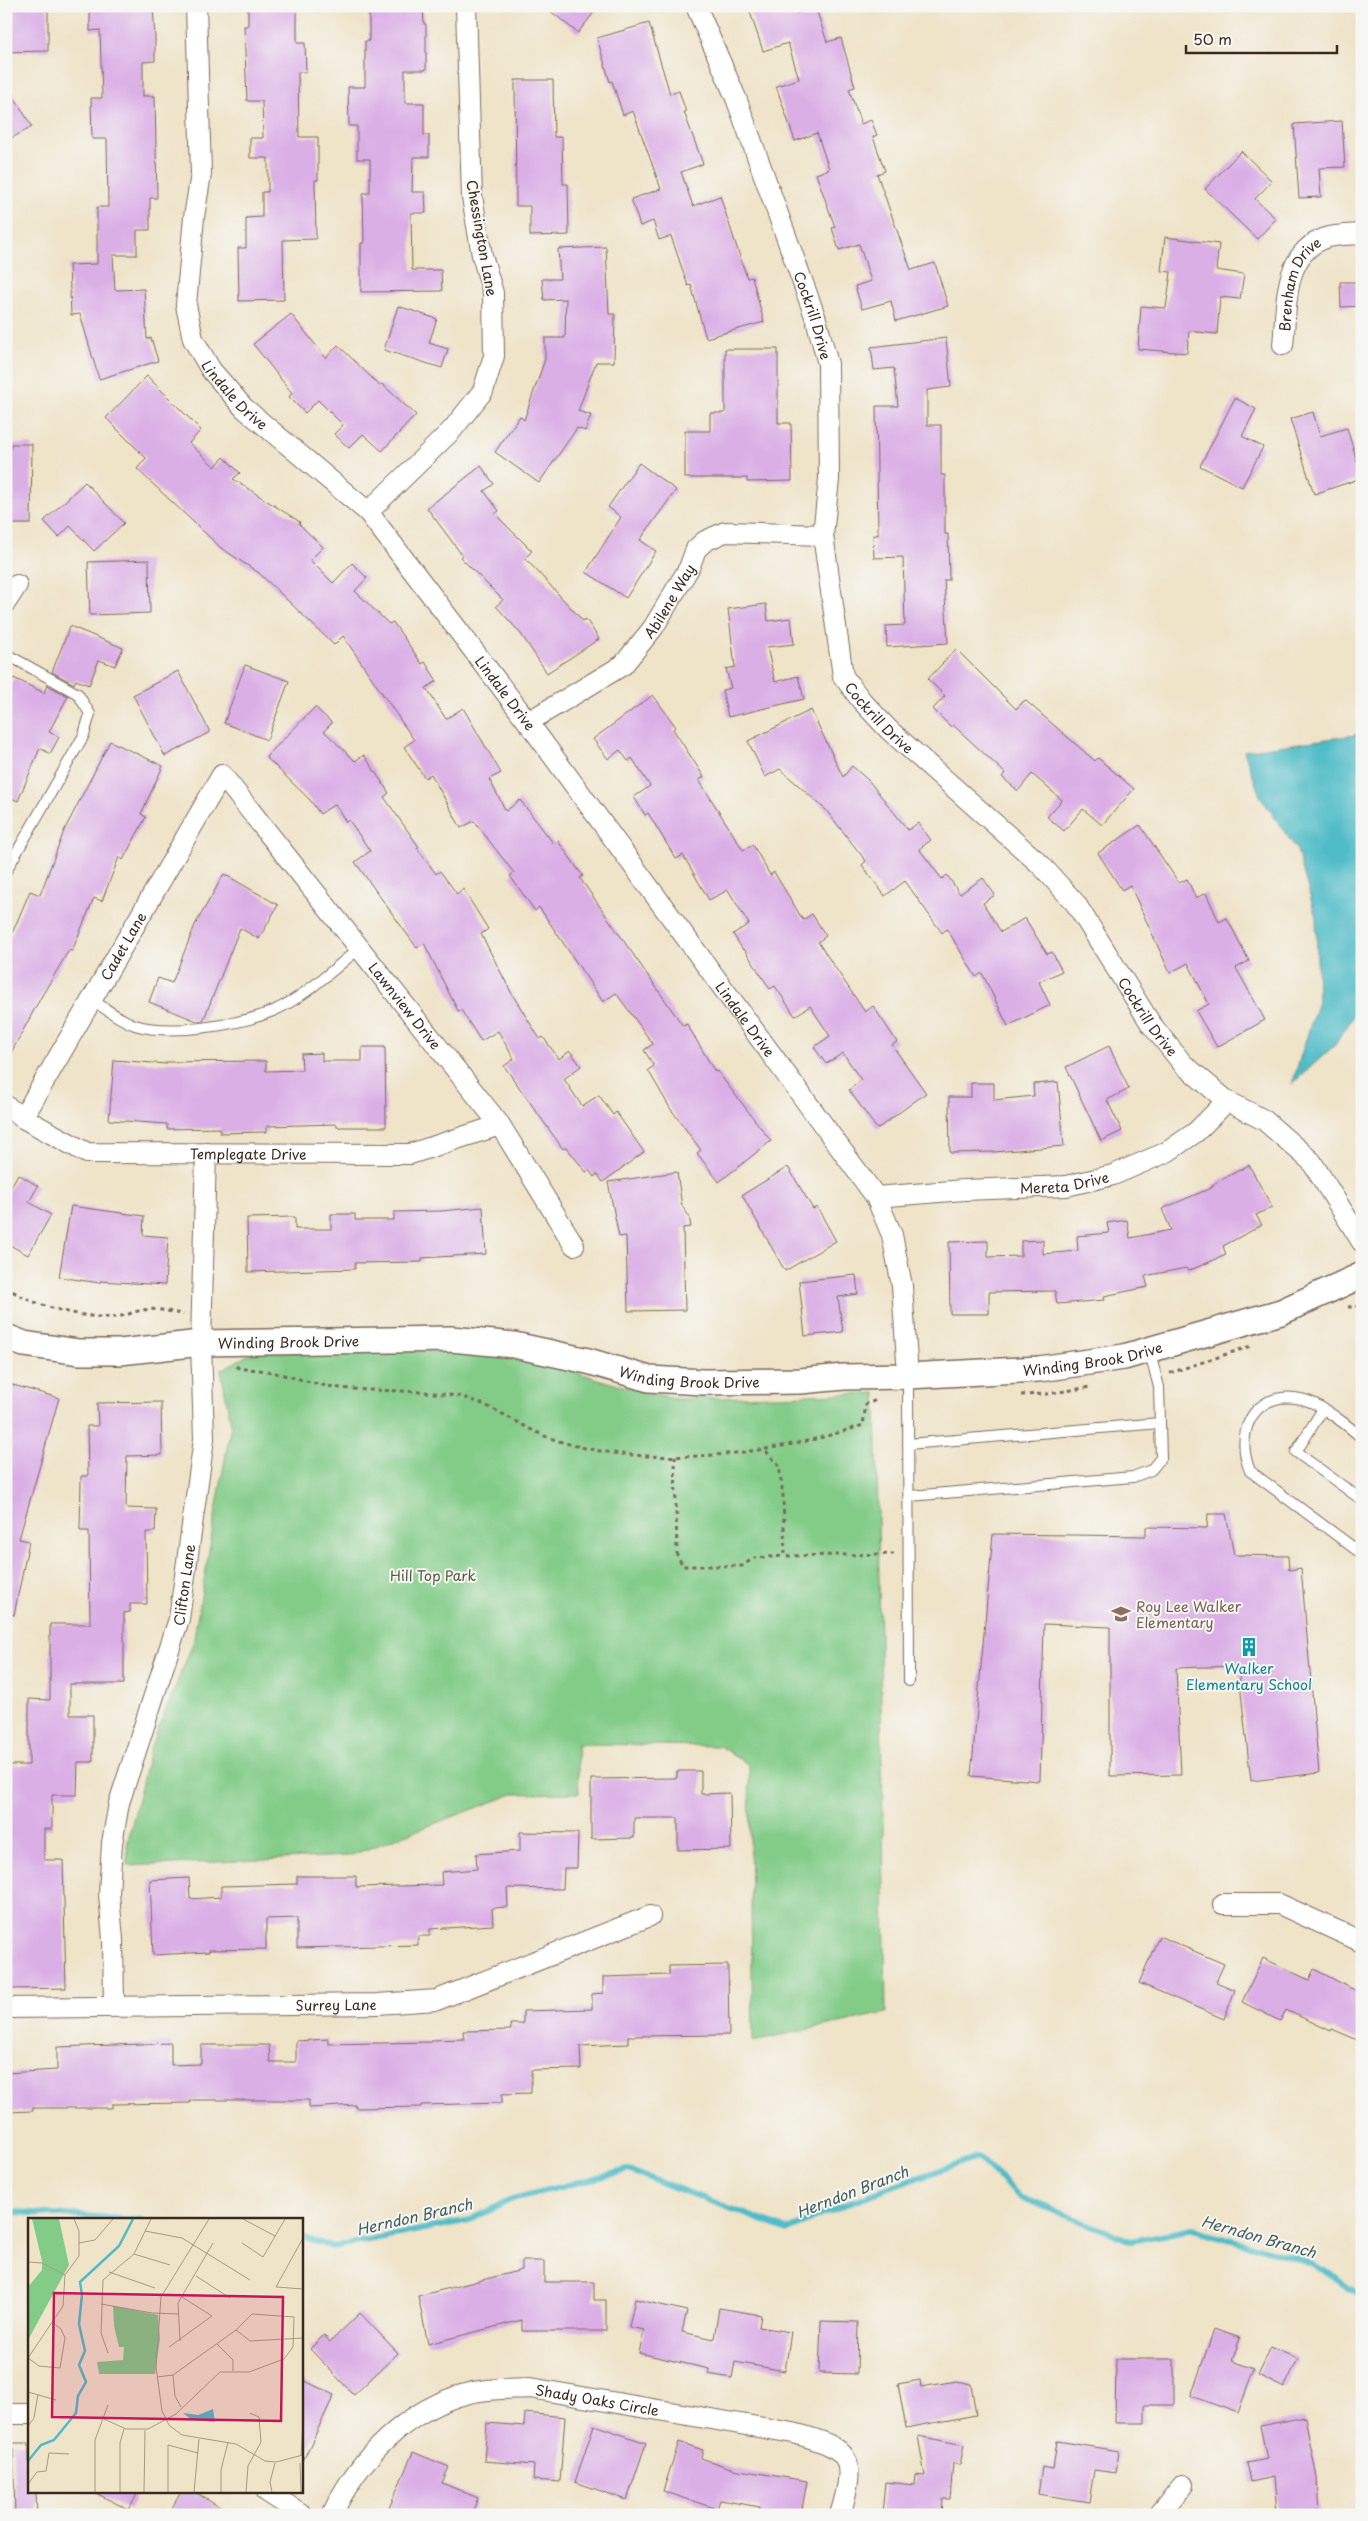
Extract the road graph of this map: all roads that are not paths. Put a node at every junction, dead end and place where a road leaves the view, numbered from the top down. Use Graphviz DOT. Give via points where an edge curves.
graph roads {
  1 [pos="196,6"];
  2 [pos="466,6"];
  3 [pos="696,6"];
  4 [pos="1362,234"];
  5 [pos="1283,345"];
  6 [pos="368,512"];
  7 [pos="823,535"];
  8 [pos="17,585"];
  9 [pos="6,602"];
  10 [pos="6,654"];
  11 [pos="528,722"];
  12 [pos="222,775"];
  13 [pos="6,871"];
  14 [pos="360,948"];
  15 [pos="92,1000"];
  16 [pos="1227,1101"];
  17 [pos="6,1106"];
  18 [pos="23,1118"];
  19 [pos="500,1125"];
  20 [pos="206,1153"];
  21 [pos="876,1197"];
  22 [pos="1362,1242"];
  23 [pos="574,1245"];
  24 [pos="1362,1274"];
  25 [pos="202,1331"];
  26 [pos="6,1337"];
  27 [pos="1149,1350"];
  28 [pos="897,1376"];
  29 [pos="1323,1409"];
  30 [pos="1160,1423"];
  31 [pos="1362,1438"];
  32 [pos="908,1444"];
  33 [pos="910,1496"];
  34 [pos="1362,1500"];
  35 [pos="1362,1554"];
  36 [pos="909,1681"];
  37 [pos="1223,1904"];
  38 [pos="650,1916"];
  39 [pos="1362,1942"];
  40 [pos="114,2005"];
  41 [pos="6,2008"];
  42 [pos="6,2414"];
  43 [pos="28,2414"];
  44 [pos="1183,2485"];
  45 [pos="270,2494"];
  46 [pos="303,2515"];
  47 [pos="332,2515"];
  48 [pos="840,2515"];
  49 [pos="1158,2515"];
  1 -- 6 [label="street, Lindale Drive" via="201,174 186,305 193,339 211,370 244,408"];
  2 -- 6 [label="street, Chessington Lane" via="472,197 482,255 493,293 494,356 483,390 452,430"];
  3 -- 7 [label="street, Cockrill Drive" via="736,98 816,319 828,364 829,478"];
  4 -- 5 [label="street, Brenham Drive" via="1325,238 1300,254 1294,264"];
  6 -- 11 [label="street, Lindale Drive"];
  7 -- 11 [label="street, Abilene Way" via="725,532 705,541 696,550 653,628 623,664"];
  7 -- 16 [label="street, Cockrill Drive" via="843,676 889,730 1040,865 1076,904 1151,1024 1183,1064"];
  8 -- 9 [label="street"];
  10 -- 13 [label="lane" via="78,694 90,714 84,735"];
  11 -- 21 [label="street, Lindale Drive"];
  12 -- 14 [label="street, Lawnview Drive"];
  12 -- 15 [label="street, Cadet Lane"];
  14 -- 15 [label="lane" via="312,986 274,1010 241,1020 186,1030 135,1025"];
  14 -- 19 [label="street, Lawnview Drive"];
  15 -- 18 [label="street, Cadet Lane"];
  16 -- 21 [label="street, Mereta Drive" via="1196,1132 1167,1152 1113,1175 1066,1186"];
  16 -- 22 [label="street, Cockrill Drive" via="1264,1120 1311,1161"];
  17 -- 18 [label="street, Templegate Drive"];
  18 -- 20 [label="street, Templegate Drive" via="87,1153"];
  19 -- 20 [label="street, Templegate Drive" via="410,1154"];
  19 -- 23 [label="street, Lawnview Drive"];
  20 -- 25 [label="street, Clifton Lane"];
  21 -- 28 [label="street, Lindale Drive" via="892,1236 902,1286"];
  24 -- 27 [label="street, Winding Brook Drive" via="1281,1312"];
  25 -- 26 [label="street, Winding Brook Drive" via="120,1352 79,1352 24,1344"];
  25 -- 28 [label="street, Winding Brook Drive" via="231,1342 451,1339 505,1344 658,1380"];
  25 -- 40 [label="street, Clifton Lane" via="204,1440 179,1619 119,1803 112,1843 109,1894"];
  27 -- 28 [label="street, Winding Brook Drive" via="1124,1357 1039,1369"];
  27 -- 30 [label="lane" via="1159,1387"];
  28 -- 32 [label="lane"];
  29 -- 31 [label="lane"];
  29 -- 34 [label="lane" via="1296,1452"];
  29 -- 35 [label="lane" via="1309,1401 1291,1397 1265,1403 1256,1411 1246,1429 1244,1455 1250,1471"];
  30 -- 32 [label="lane"];
  30 -- 33 [label="lane" via="1161,1458 1151,1470 1133,1477"];
  32 -- 33 [label="lane"];
  33 -- 36 [label="lane"];
  37 -- 39 [label="street" via="1279,1904"];
  38 -- 40 [label="street, Surrey Lane" via="436,2000 377,2004"];
  40 -- 41 [label="street, Surrey Lane"];
  42 -- 43 [label="street"];
  44 -- 49 [label="street"];
  45 -- 46 [label="street"];
  47 -- 48 [label="street, Shady Oaks Circle" via="360,2467 375,2450 410,2422 449,2400 469,2393 530,2388 784,2431 830,2443 842,2453 848,2465 847,2492"];
}
